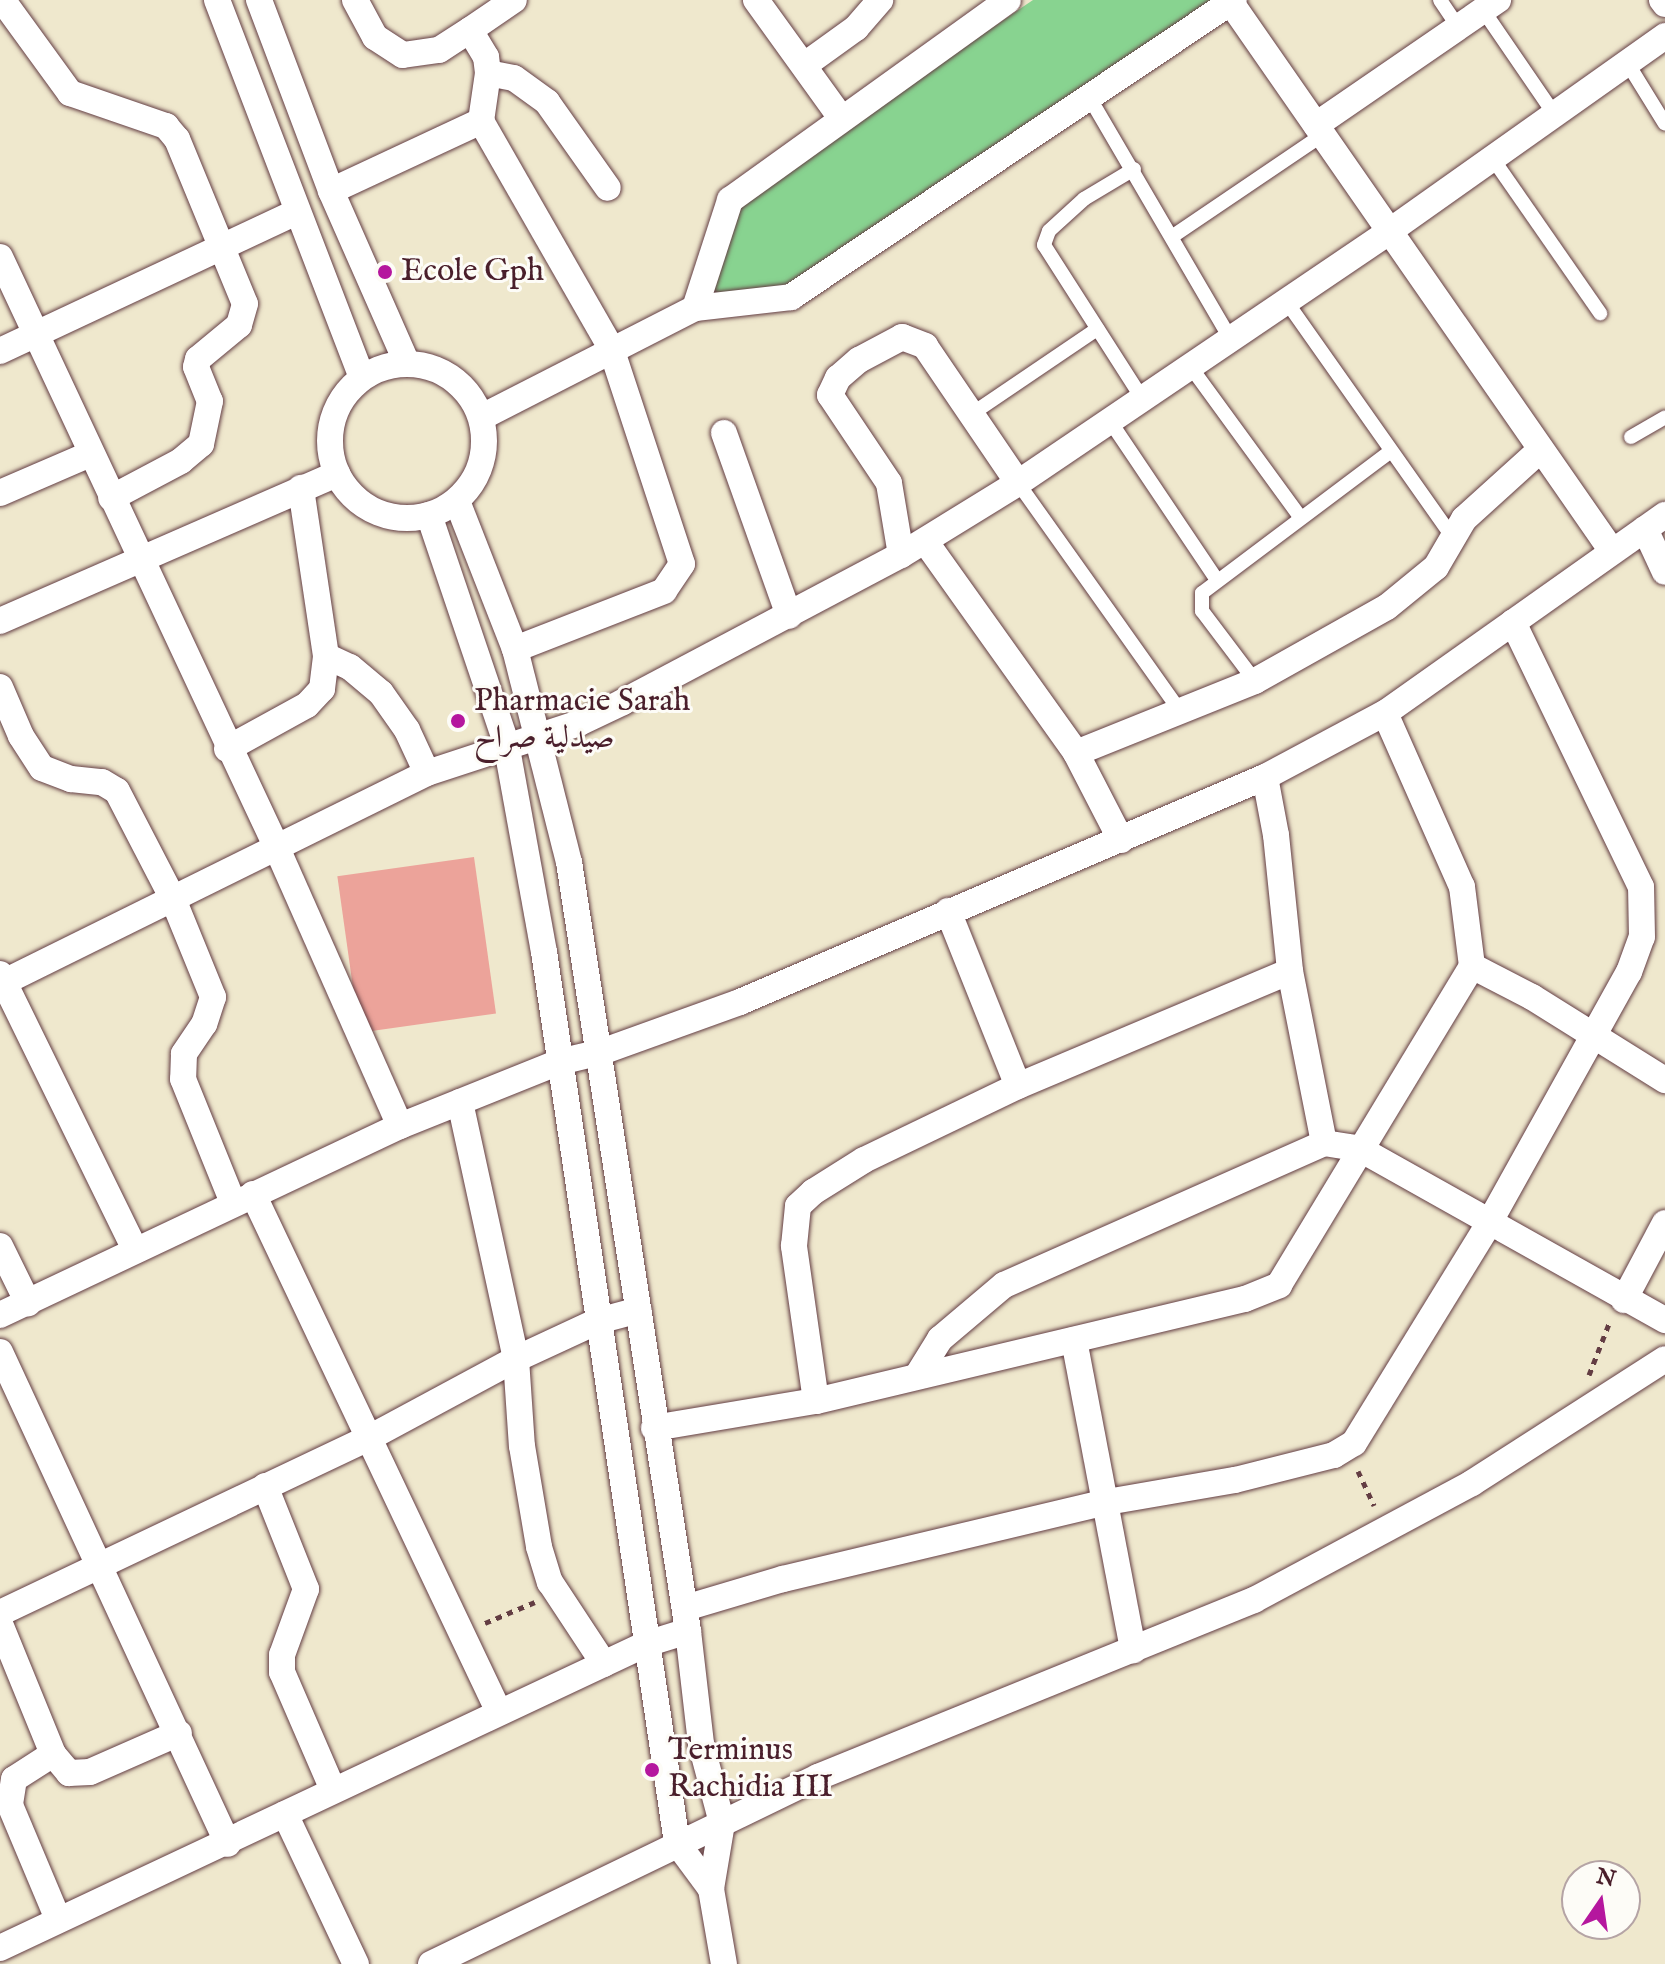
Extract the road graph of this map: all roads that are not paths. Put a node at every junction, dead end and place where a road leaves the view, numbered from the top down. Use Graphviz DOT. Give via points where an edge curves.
graph roads {
  1 [pos="217,0"];
  2 [pos="259,0"];
  3 [pos="355,0"];
  4 [pos="514,0"];
  5 [pos="756,0"];
  6 [pos="880,0"];
  7 [pos="1008,0"];
  8 [pos="1440,0"];
  9 [pos="1231,1"];
  10 [pos="6,5"];
  11 [pos="1490,5"];
  12 [pos="1458,27"];
  13 [pos="470,30"];
  14 [pos="1665,36"];
  15 [pos="806,64"];
  16 [pos="1628,64"];
  17 [pos="488,73"];
  18 [pos="1088,95"];
  19 [pos="1555,115"];
  20 [pos="841,118"];
  21 [pos="481,121"];
  22 [pos="1665,124"];
  23 [pos="1319,130"];
  24 [pos="1493,159"];
  25 [pos="1134,169"];
  26 [pos="608,188"];
  27 [pos="331,191"];
  28 [pos="297,212"];
  29 [pos="1387,233"];
  30 [pos="1173,236"];
  31 [pos="219,246"];
  32 [pos="0,257"];
  33 [pos="1286,301"];
  34 [pos="695,308"];
  35 [pos="1600,313"];
  36 [pos="1097,329"];
  37 [pos="38,333"];
  38 [pos="1230,338"];
  39 [pos="611,348"];
  40 [pos="0,351"];
  41 [pos="407,363"];
  42 [pos="1190,366"];
  43 [pos="362,377"];
  44 [pos="1142,398"];
  45 [pos="973,413"];
  46 [pos="482,417"];
  47 [pos="1665,417"];
  48 [pos="1110,421"];
  49 [pos="724,433"];
  50 [pos="1631,437"];
  51 [pos="1540,450"];
  52 [pos="1390,452"];
  53 [pos="90,454"];
  54 [pos="337,474"];
  55 [pos="1018,483"];
  56 [pos="301,488"];
  57 [pos="0,493"];
  58 [pos="111,498"];
  59 [pos="457,501"];
  60 [pos="429,515"];
  61 [pos="1301,518"];
  62 [pos="1655,522"];
  63 [pos="1451,535"];
  64 [pos="925,541"];
  65 [pos="1612,551"];
  66 [pos="901,555"];
  67 [pos="141,556"];
  68 [pos="1665,572"];
  69 [pos="1216,579"];
  70 [pos="789,616"];
  71 [pos="0,621"];
  72 [pos="1513,622"];
  73 [pos="515,649"];
  74 [pos="326,656"];
  75 [pos="1255,681"];
  76 [pos="0,687"];
  77 [pos="1385,713"];
  78 [pos="1182,714"];
  79 [pos="541,735"];
  80 [pos="506,743"];
  81 [pos="227,749"];
  82 [pos="1076,753"];
  83 [pos="427,773"];
  84 [pos="1265,777"];
  85 [pos="1121,840"];
  86 [pos="276,846"];
  87 [pos="173,899"];
  88 [pos="948,911"];
  89 [pos="1472,966"];
  90 [pos="1290,971"];
  91 [pos="1,980"];
  92 [pos="1591,1034"];
  93 [pos="601,1052"];
  94 [pos="559,1062"];
  95 [pos="1665,1080"];
  96 [pos="1018,1086"];
  97 [pos="460,1102"];
  98 [pos="400,1126"];
  99 [pos="1324,1143"];
  100 [pos="1360,1149"];
  101 [pos="243,1198"];
  102 [pos="1665,1223"];
  103 [pos="1488,1225"];
  104 [pos="0,1246"];
  105 [pos="134,1248"];
  106 [pos="1622,1299"];
  107 [pos="28,1303"];
  108 [pos="639,1310"];
  109 [pos="0,1315"];
  110 [pos="1665,1320"];
  111 [pos="598,1321"];
  112 [pos="1074,1340"];
  113 [pos="0,1352"];
  114 [pos="516,1359"];
  115 [pos="1665,1359"];
  116 [pos="917,1376"];
  117 [pos="816,1401"];
  118 [pos="654,1428"];
  119 [pos="369,1438"];
  120 [pos="265,1486"];
  121 [pos="1107,1502"];
  122 [pos="100,1567"];
  123 [pos="0,1613"];
  124 [pos="686,1620"];
  125 [pos="0,1624"];
  126 [pos="646,1644"];
  127 [pos="1133,1650"];
  128 [pos="604,1664"];
  129 [pos="499,1712"];
  130 [pos="179,1733"];
  131 [pos="53,1754"];
  132 [pos="333,1790"];
  133 [pos="285,1814"];
  134 [pos="722,1823"];
  135 [pos="677,1843"];
  136 [pos="228,1844"];
  137 [pos="711,1889"];
  138 [pos="58,1919"];
  139 [pos="0,1948"];
  140 [pos="356,1964"];
  141 [pos="431,1964"];
  142 [pos="724,1964"];
  1 -- 28 [label="street"];
  2 -- 27 [label="street"];
  3 -- 13 [label="street" via="375,37 403,55 439,50"];
  4 -- 13 [label="street"];
  5 -- 15 [label="street"];
  6 -- 15 [label="street" via="856,28"];
  7 -- 20 [label="street"];
  8 -- 12 [label="lane"];
  9 -- 18 [label="street"];
  9 -- 23 [label="street"];
  10 -- 31 [label="street" via="70,93 166,126 189,162"];
  11 -- 12 [label="street"];
  11 -- 19 [label="lane"];
  12 -- 23 [label="street"];
  13 -- 17 [label="street" via="486,57"];
  14 -- 16 [label="street"];
  15 -- 20 [label="street"];
  16 -- 19 [label="street"];
  16 -- 22 [label="lane"];
  17 -- 21 [label="street"];
  17 -- 26 [label="street" via="514,78 547,102"];
  18 -- 25 [label="lane"];
  18 -- 34 [label="street" via="791,297"];
  19 -- 24 [label="street"];
  20 -- 34 [label="street" via="730,200"];
  21 -- 27 [label="street"];
  21 -- 39 [label="street"];
  23 -- 29 [label="street"];
  23 -- 30 [label="lane"];
  24 -- 29 [label="street"];
  24 -- 35 [label="lane"];
  25 -- 30 [label="lane"];
  25 -- 36 [label="lane" via="1084,199 1045,238 1046,254"];
  27 -- 41 [label="street"];
  28 -- 31 [label="street"];
  28 -- 43 [label="street"];
  29 -- 33 [label="street"];
  29 -- 51 [label="street"];
  30 -- 38 [label="lane"];
  31 -- 37 [label="street"];
  31 -- 58 [label="street" via="245,304 239,325 198,359 196,367 210,401 207,431 181,461"];
  32 -- 37 [label="street"];
  33 -- 38 [label="street"];
  33 -- 52 [label="lane"];
  34 -- 39 [label="street"];
  36 -- 44 [label="lane"];
  36 -- 45 [label="lane"];
  37 -- 40 [label="street"];
  37 -- 53 [label="street"];
  38 -- 42 [label="street"];
  39 -- 46 [label="street"];
  39 -- 73 [label="street" via="682,564 664,591"];
  41 -- 43 [label="street"];
  41 -- 46 [label="street" via="454,378"];
  42 -- 44 [label="street"];
  42 -- 61 [label="lane"];
  43 -- 54 [label="street" via="335,411 330,454"];
  44 -- 48 [label="street"];
  45 -- 55 [label="street"];
  45 -- 66 [label="street" via="935,358 915,340 891,340 833,384 830,395 836,406 889,483"];
  46 -- 59 [label="street" via="482,463"];
  47 -- 50 [label="lane"];
  48 -- 55 [label="street"];
  48 -- 69 [label="lane"];
  49 -- 70 [label="street"];
  51 -- 63 [label="street"];
  51 -- 65 [label="street"];
  52 -- 61 [label="lane"];
  52 -- 63 [label="lane"];
  53 -- 57 [label="street"];
  53 -- 58 [label="street"];
  54 -- 56 [label="street"];
  54 -- 60 [label="street" via="349,492 376,511 408,518"];
  55 -- 64 [label="street"];
  55 -- 78 [label="lane"];
  56 -- 67 [label="street"];
  56 -- 74 [label="street"];
  58 -- 67 [label="street"];
  59 -- 60 [label="street"];
  59 -- 73 [label="street"];
  60 -- 80 [label="street"];
  61 -- 69 [label="lane"];
  62 -- 65 [label="street"];
  62 -- 68 [label="street"];
  63 -- 75 [label="street" via="1436,567 1404,594"];
  64 -- 66 [label="street"];
  64 -- 82 [label="street"];
  65 -- 72 [label="street"];
  66 -- 70 [label="street"];
  67 -- 71 [label="street"];
  67 -- 81 [label="street"];
  69 -- 75 [label="lane" via="1202,593 1202,611"];
  70 -- 79 [label="street" via="623,702"];
  72 -- 77 [label="street"];
  72 -- 92 [label="street" via="1641,887 1645,907 1642,937 1629,972"];
  73 -- 79 [label="street"];
  74 -- 81 [label="street" via="322,689 315,697"];
  74 -- 83 [label="street" via="350,667 381,693 407,730"];
  75 -- 78 [label="street"];
  76 -- 87 [label="street" via="42,768 71,779 102,782 117,791"];
  77 -- 84 [label="street"];
  77 -- 89 [label="street" via="1462,887"];
  78 -- 82 [label="street"];
  79 -- 80 [label="street"];
  79 -- 93 [label="street"];
  80 -- 83 [label="street"];
  80 -- 94 [label="street"];
  81 -- 86 [label="street"];
  82 -- 85 [label="street"];
  83 -- 86 [label="street"];
  84 -- 85 [label="street"];
  84 -- 90 [label="street"];
  85 -- 88 [label="street"];
  86 -- 87 [label="street"];
  86 -- 98 [label="street"];
  87 -- 91 [label="street"];
  87 -- 101 [label="street" via="213,997 204,1024 184,1054 183,1079"];
  88 -- 93 [label="street" via="740,1002"];
  88 -- 96 [label="street"];
  89 -- 92 [label="street"];
  89 -- 100 [label="street"];
  90 -- 96 [label="street"];
  90 -- 99 [label="street"];
  91 -- 105 [label="street"];
  92 -- 95 [label="street"];
  92 -- 103 [label="street"];
  93 -- 94 [label="street"];
  93 -- 108 [label="street"];
  94 -- 97 [label="street"];
  94 -- 111 [label="street"];
  96 -- 117 [label="street" via="864,1160 798,1206 797,1283"];
  97 -- 98 [label="street"];
  97 -- 114 [label="street"];
  98 -- 101 [label="street"];
  99 -- 100 [label="street"];
  99 -- 116 [label="street" via="1004,1285 940,1339"];
  100 -- 103 [label="street"];
  100 -- 112 [label="street" via="1279,1285 1245,1299"];
  101 -- 105 [label="street"];
  101 -- 119 [label="street"];
  102 -- 106 [label="street"];
  103 -- 106 [label="street"];
  103 -- 121 [label="street" via="1371,1418 1344,1450 1235,1480"];
  104 -- 107 [label="street"];
  105 -- 107 [label="street"];
  106 -- 110 [label="street"];
  107 -- 109 [label="street"];
  108 -- 111 [label="street"];
  108 -- 118 [label="street"];
  111 -- 114 [label="street"];
  111 -- 126 [label="street"];
  112 -- 116 [label="street"];
  112 -- 121 [label="street"];
  113 -- 122 [label="street"];
  114 -- 119 [label="street"];
  114 -- 128 [label="street" via="526,1477 539,1547 558,1592"];
  115 -- 127 [label="street" via="1385,1533 1254,1600"];
  116 -- 117 [label="street"];
  117 -- 118 [label="street"];
  118 -- 124 [label="street"];
  119 -- 120 [label="street"];
  119 -- 129 [label="street"];
  120 -- 122 [label="street"];
  120 -- 132 [label="street" via="306,1589 282,1655 282,1672"];
  121 -- 124 [label="street" via="783,1579"];
  121 -- 127 [label="street"];
  122 -- 123 [label="street"];
  122 -- 130 [label="street"];
  124 -- 126 [label="street"];
  124 -- 134 [label="street" via="701,1744"];
  125 -- 131 [label="street"];
  126 -- 128 [label="street"];
  126 -- 135 [label="street"];
  127 -- 134 [label="street" via="856,1761"];
  128 -- 129 [label="street"];
  129 -- 132 [label="street"];
  130 -- 131 [label="street" via="77,1775"];
  130 -- 136 [label="street"];
  131 -- 138 [label="street" via="14,1779 10,1805"];
  132 -- 133 [label="street"];
  133 -- 136 [label="street"];
  133 -- 140 [label="street"];
  134 -- 135 [label="street"];
  134 -- 137 [label="street"];
  135 -- 137 [label="street"];
  135 -- 141 [label="street"];
  136 -- 138 [label="street"];
  137 -- 142 [label="street"];
  138 -- 139 [label="street"];
}
